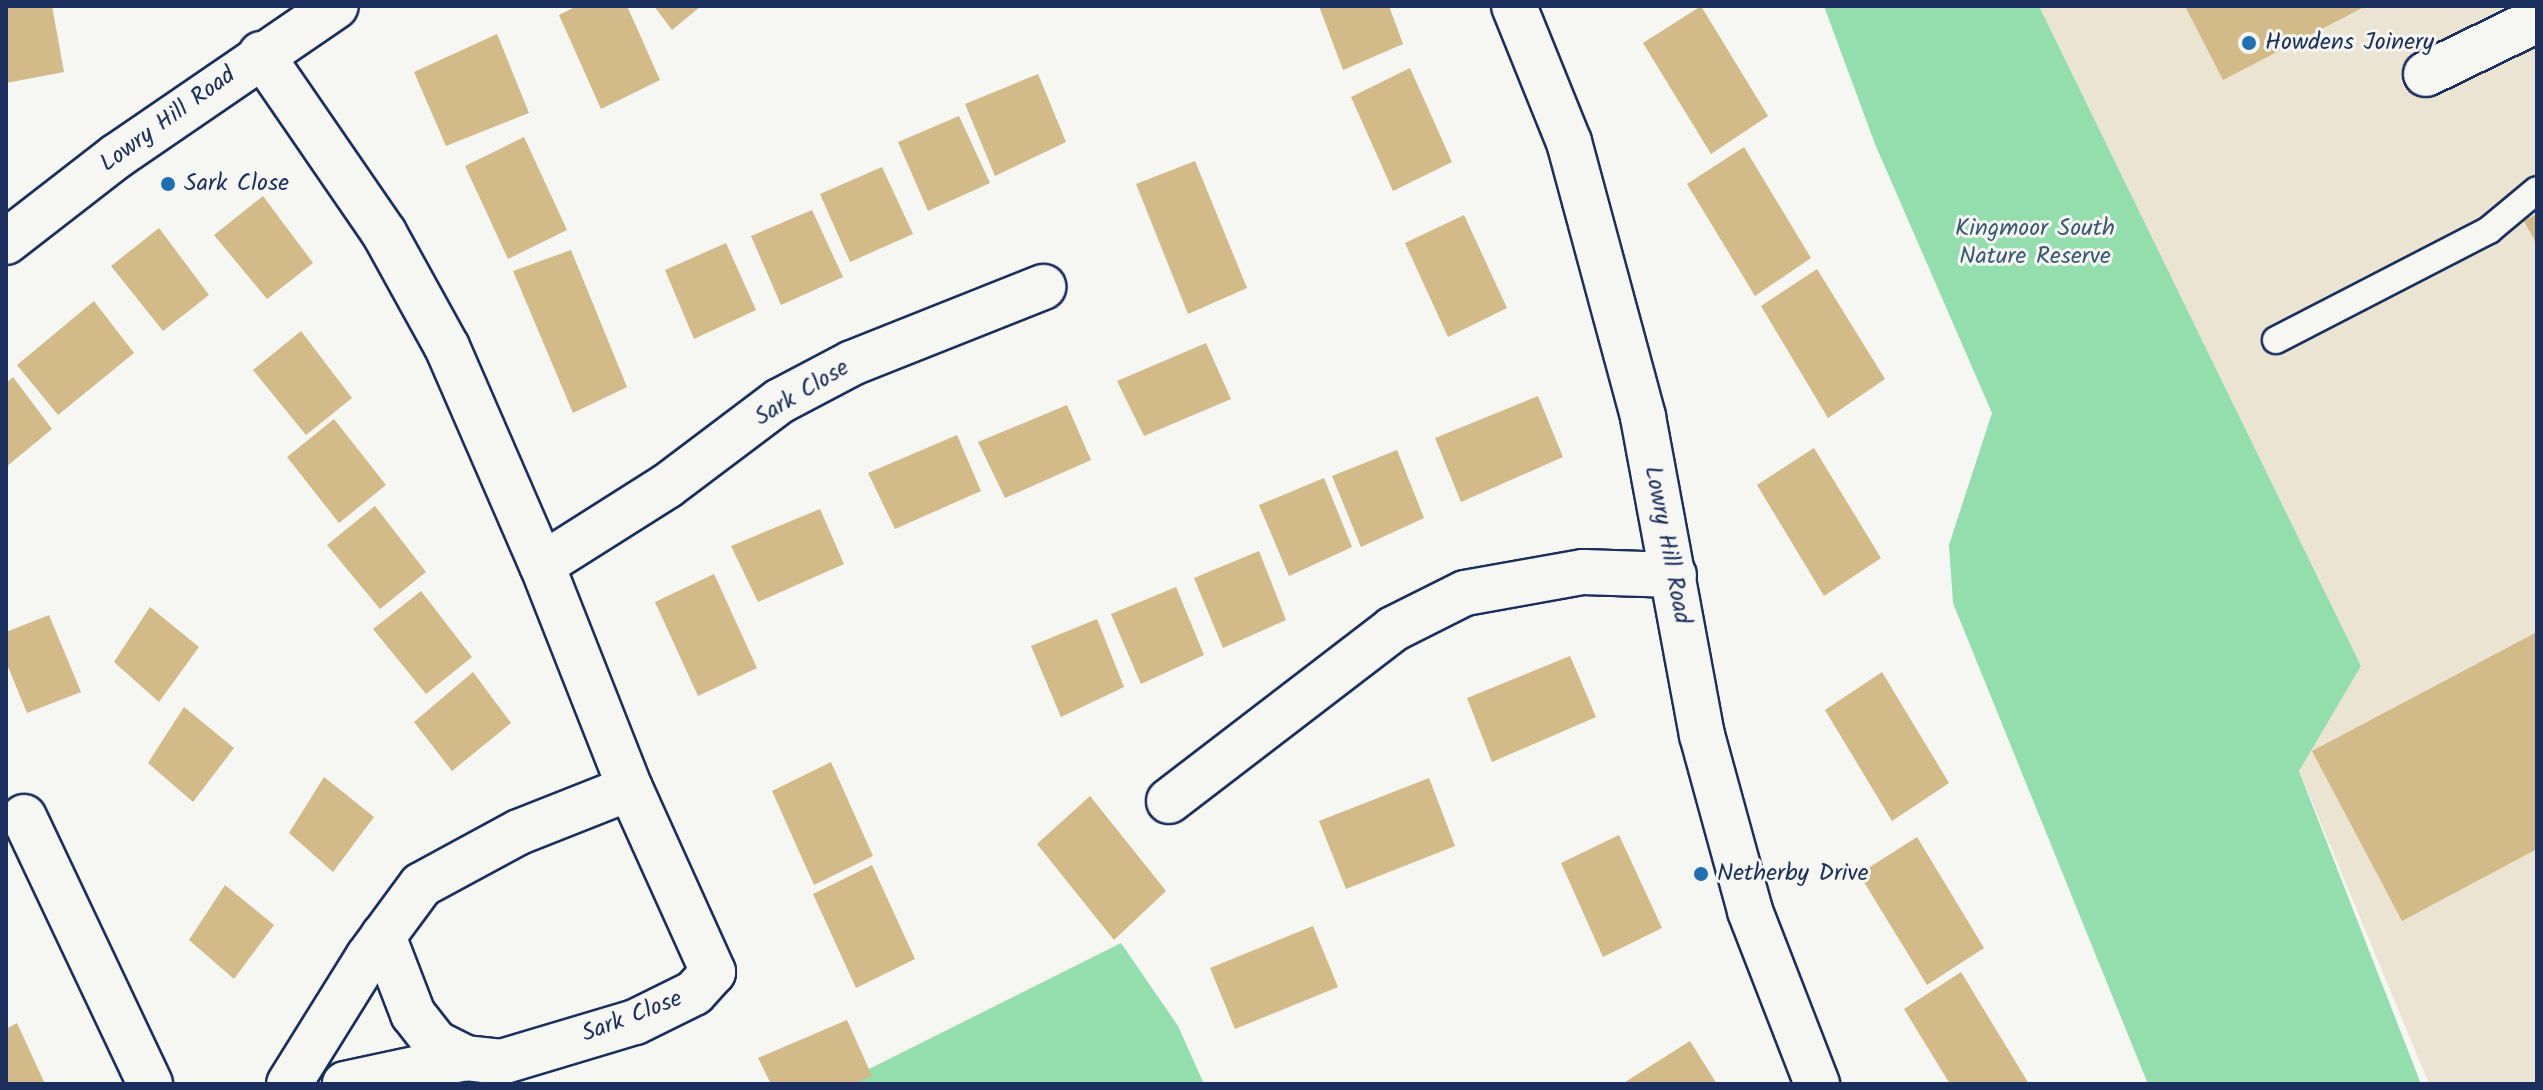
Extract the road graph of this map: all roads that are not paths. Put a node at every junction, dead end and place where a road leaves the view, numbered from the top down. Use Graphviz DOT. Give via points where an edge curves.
graph roads {
  1 [pos="336,6"];
  2 [pos="1514,6"];
  3 [pos="2537,20"];
  4 [pos="261,54"];
  5 [pos="2426,74"];
  6 [pos="2537,190"];
  7 [pos="6,242"];
  8 [pos="1043,287"];
  9 [pos="2276,340"];
  10 [pos="542,565"];
  11 [pos="1674,575"];
  12 [pos="630,788"];
  13 [pos="1169,801"];
  14 [pos="24,817"];
  15 [pos="383,936"];
  16 [pos="466,1058"];
  17 [pos="150,1084"];
  18 [pos="289,1084"];
  19 [pos="345,1084"];
  20 [pos="1817,1084"];
  1 -- 4 [label="street, Lowry Hill Road"];
  2 -- 11 [label="street, Lowry Hill Road" via="1569,142 1643,417"];
  3 -- 5 [label="street"];
  4 -- 7 [label="street, Lowry Hill Road"];
  4 -- 10 [label="street, Sark Close" via="384,233 447,347"];
  6 -- 9 [label="lane" via="2489,230"];
  8 -- 10 [label="street, Sark Close" via="852,363 780,401 667,486"];
  10 -- 12 [label="street, Sark Close"];
  11 -- 13 [label="street" via="1583,572 1465,593 1393,629"];
  11 -- 20 [label="street, Lowry Hill Road" via="1702,735 1750,911"];
  12 -- 15 [label="street" via="460,860 421,885"];
  12 -- 16 [label="street, Sark Close" via="713,972 694,993 635,1022 502,1062"];
  14 -- 17 [label="street"];
  15 -- 16 [label="street" via="413,1014 436,1043"];
  15 -- 18 [label="street"];
  16 -- 19 [label="street, Sark Close"];
}
